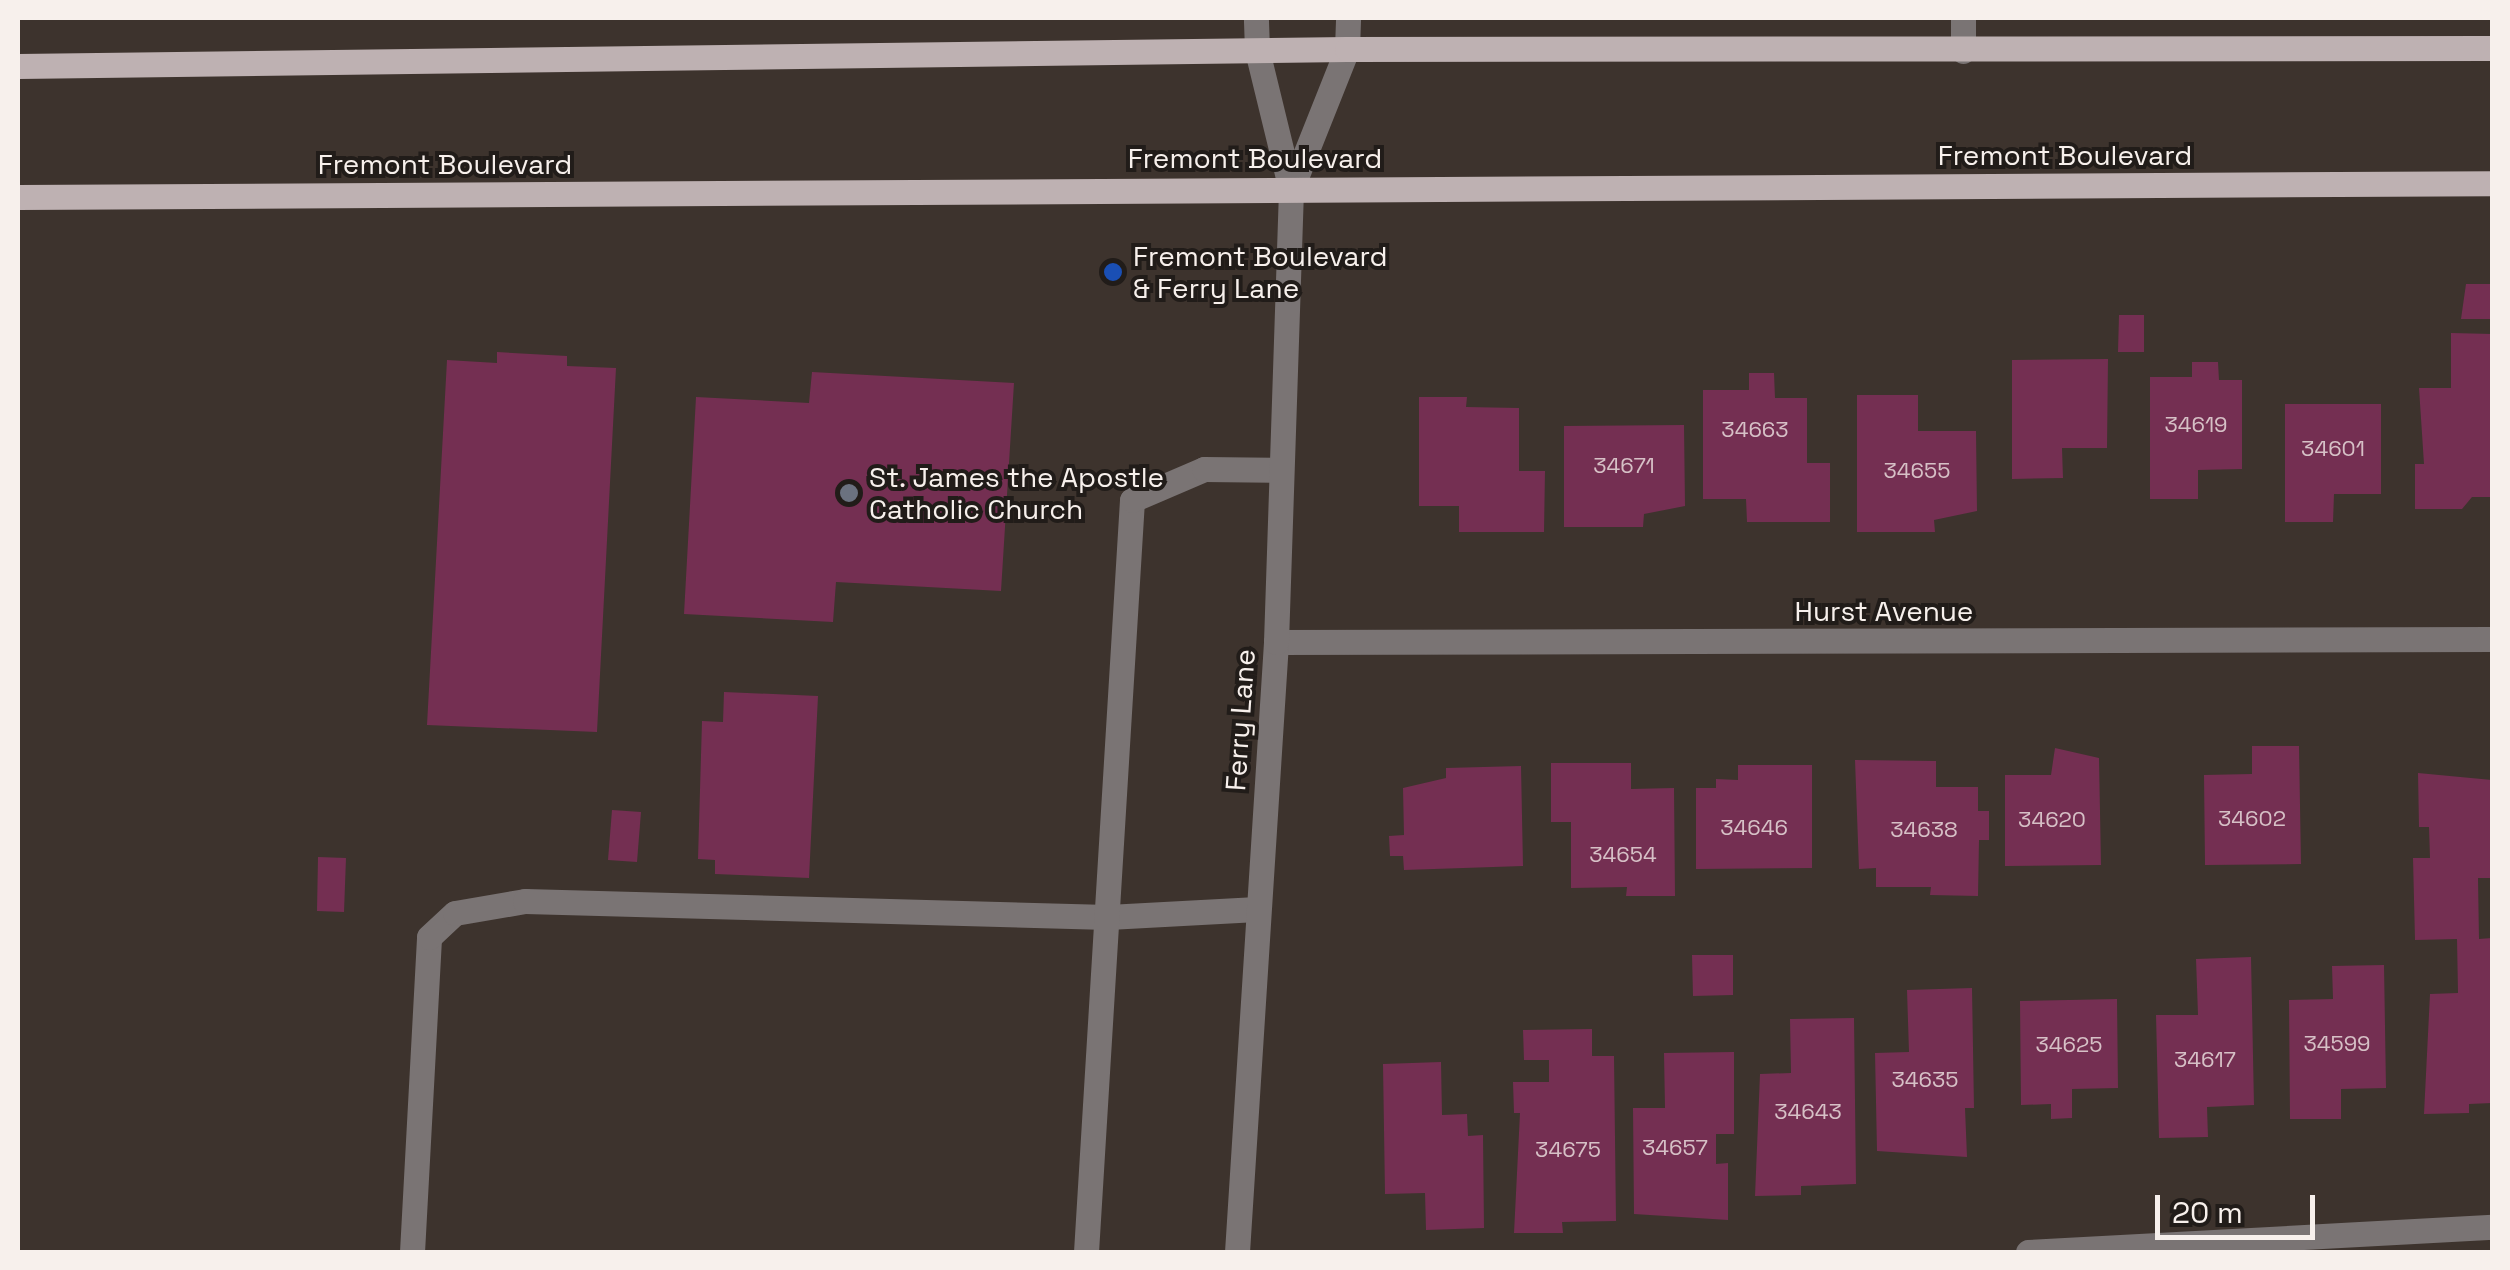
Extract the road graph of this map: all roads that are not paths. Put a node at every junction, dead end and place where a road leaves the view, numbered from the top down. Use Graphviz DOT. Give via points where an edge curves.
graph roads {
  1 [pos="1256,18"];
  2 [pos="1348,18"];
  3 [pos="1963,18"];
  4 [pos="2492,48"];
  5 [pos="1347,49"];
  6 [pos="1256,50"];
  7 [pos="1963,51"];
  8 [pos="18,66"];
  9 [pos="2492,183"];
  10 [pos="1292,190"];
  11 [pos="18,197"];
  12 [pos="1280,470"];
  13 [pos="2492,638"];
  14 [pos="1276,642"];
  15 [pos="1257,909"];
  16 [pos="1108,917"];
  17 [pos="2492,1228"];
  18 [pos="412,1252"];
  19 [pos="1086,1252"];
  20 [pos="1237,1252"];
  21 [pos="2028,1252"];
  1 -- 6 [label="street, Ferry Lane"];
  2 -- 5 [label="street, Ferry Lane"];
  3 -- 7 [label="street"];
  4 -- 7 [label="main road"];
  5 -- 6 [label="main road"];
  5 -- 7 [label="main road"];
  5 -- 10 [label="street, Ferry Lane"];
  6 -- 8 [label="main road"];
  6 -- 10 [label="street, Ferry Lane"];
  9 -- 10 [label="main road, Fremont Boulevard"];
  10 -- 11 [label="main road, Fremont Boulevard"];
  10 -- 12 [label="street, Ferry Lane"];
  12 -- 14 [label="street, Ferry Lane"];
  12 -- 16 [label="street" via="1204,469 1132,500"];
  13 -- 14 [label="street, Hurst Avenue"];
  14 -- 15 [label="street, Ferry Lane"];
  15 -- 16 [label="street"];
  15 -- 20 [label="street, Ferry Lane"];
  16 -- 18 [label="street" via="525,902 455,912 429,937"];
  16 -- 19 [label="street"];
  17 -- 21 [label="street"];
}
